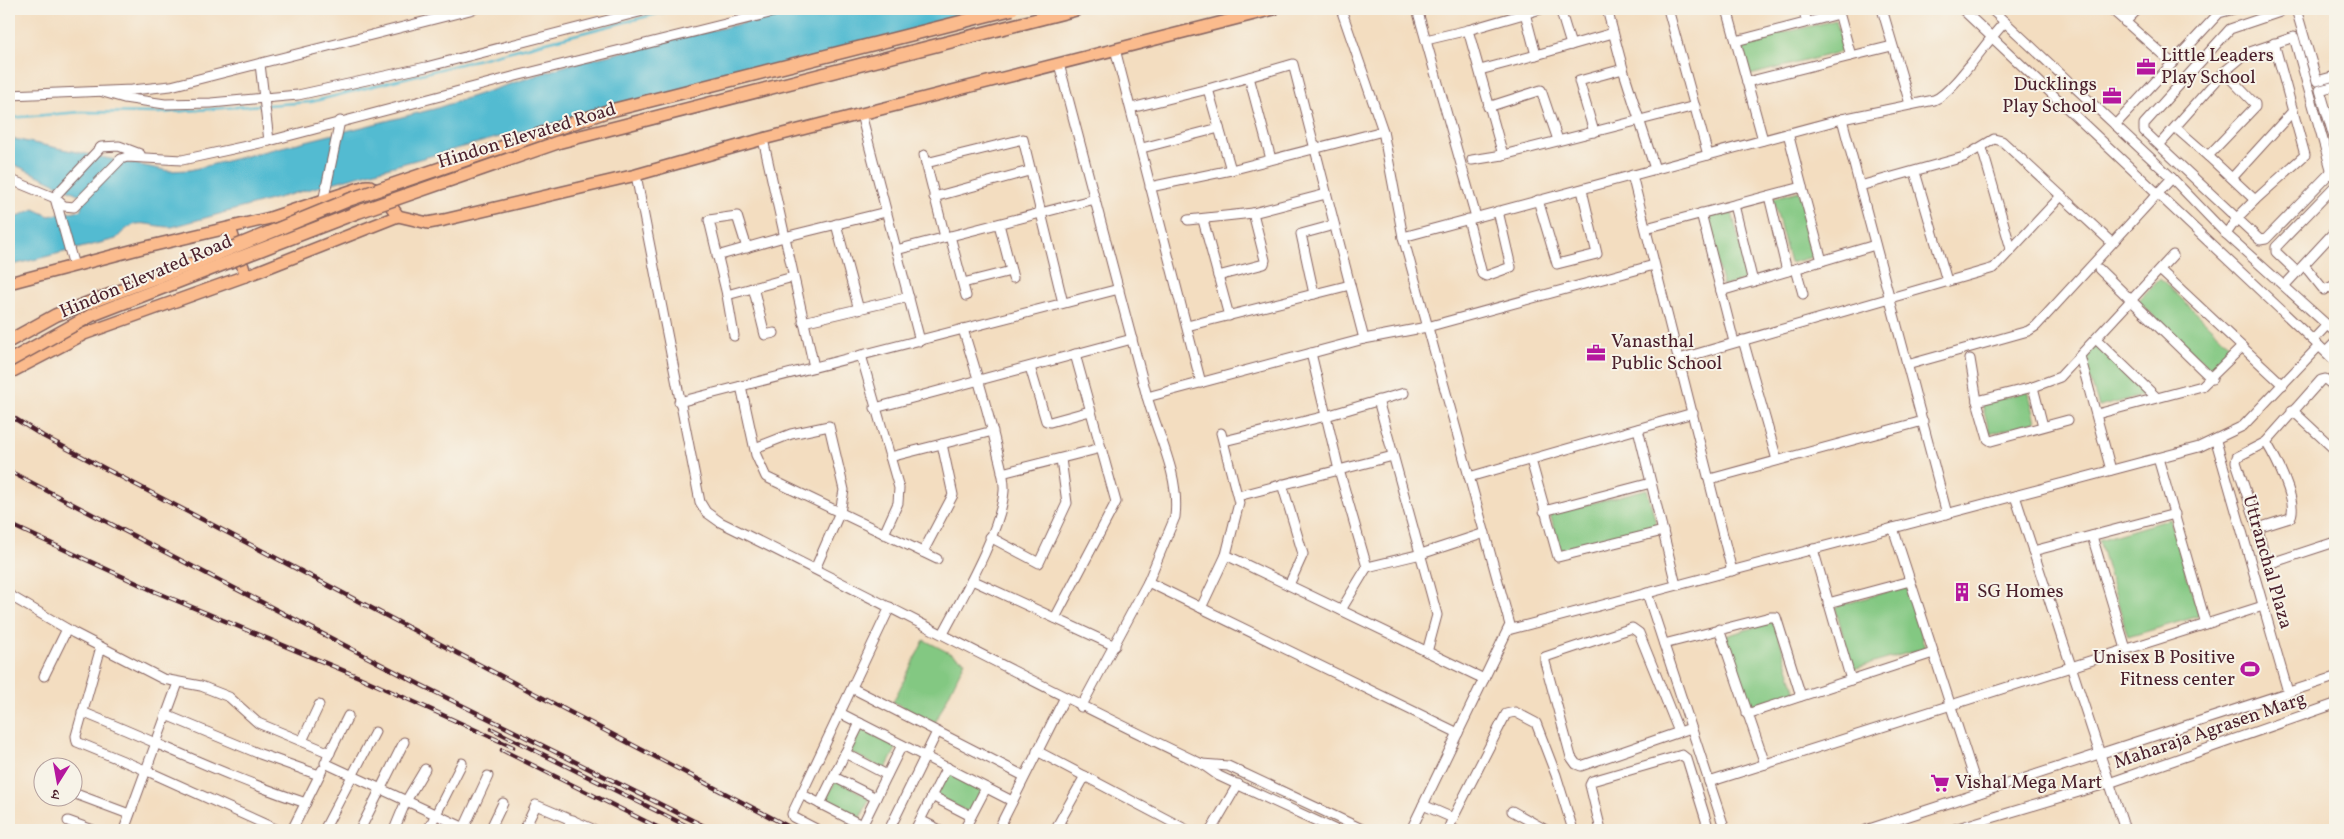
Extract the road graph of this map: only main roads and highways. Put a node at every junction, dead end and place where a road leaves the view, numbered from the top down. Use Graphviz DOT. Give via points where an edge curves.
graph roads {
  1 [pos="1012,9"];
  2 [pos="1078,9"];
  3 [pos="1274,9"];
  4 [pos="398,216"];
  5 [pos="230,228"];
  6 [pos="246,276"];
  7 [pos="9,283"];
  8 [pos="9,341"];
  9 [pos="9,361"];
  10 [pos="9,372"];
  1 -- 8 [label="highway, Hindon Elevated Road, bridge" via="605,112 350,199 200,261 56,315"];
  2 -- 9 [label="highway, Hindon Elevated Road, bridge" via="558,142 358,212 92,315"];
  3 -- 4 [label="main road" via="763,139 636,175 428,223"];
  4 -- 5 [label="main road" via="389,203 368,186 323,197"];
  4 -- 6 [label="main road"];
  5 -- 6 [label="main road"];
  5 -- 7 [label="main road" via="73,261"];
  6 -- 10 [label="main road" via="84,334"];
}
